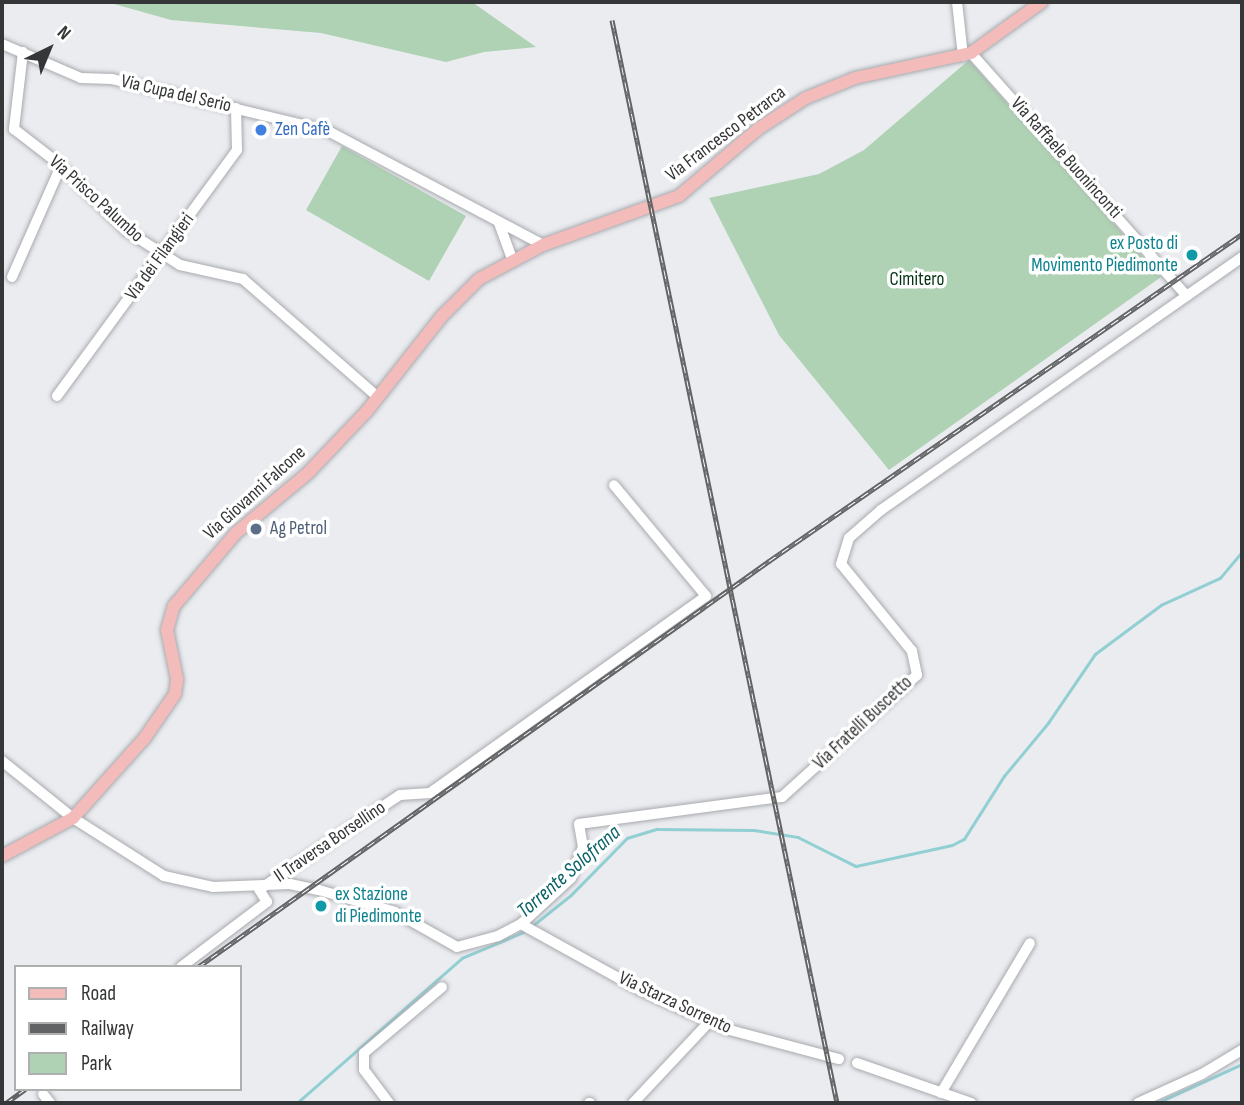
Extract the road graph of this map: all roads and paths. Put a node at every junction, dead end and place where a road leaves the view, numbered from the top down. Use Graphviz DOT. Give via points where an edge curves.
graph roads {
  1 [pos="957,2"];
  2 [pos="1042,2"];
  3 [pos="2,44"];
  4 [pos="23,52"];
  5 [pos="967,55"];
  6 [pos="236,108"];
  7 [pos="61,166"];
  8 [pos="499,223"];
  9 [pos="543,244"];
  10 [pos="161,256"];
  11 [pos="1242,257"];
  12 [pos="512,258"];
  13 [pos="12,276"];
  14 [pos="1187,296"];
  15 [pos="57,396"];
  16 [pos="378,397"];
  17 [pos="614,485"];
  18 [pos="2,761"];
  19 [pos="73,818"];
  20 [pos="2,856"];
  21 [pos="259,889"];
  22 [pos="527,928"];
  23 [pos="1030,943"];
  24 [pos="184,965"];
  25 [pos="442,988"];
  26 [pos="709,1022"];
  27 [pos="1242,1049"];
  28 [pos="839,1059"];
  29 [pos="857,1063"];
  30 [pos="941,1093"];
  31 [pos="43,1094"];
  32 [pos="50,1103"];
  33 [pos="389,1103"];
  34 [pos="633,1103"];
  35 [pos="971,1103"];
  36 [pos="1138,1103"];
  1 -- 5 [label="street"];
  2 -- 5 [label="main road, Via Francesco Petrarca"];
  3 -- 4 [label="street, Via Cupa del Serio"];
  4 -- 6 [label="street, Via Cupa del Serio" via="82,78 112,79"];
  4 -- 7 [label="street, Via Prisco Palumbo" via="14,129"];
  5 -- 9 [label="main road, Via Francesco Petrarca" via="855,78 817,93 758,129 679,196"];
  5 -- 14 [label="street, Via Raffaele Buoninconti"];
  6 -- 8 [label="street, Via Cupa del Serio" via="328,131"];
  6 -- 10 [label="street, Via dei Filangieri" via="237,150"];
  7 -- 10 [label="street, Via Prisco Palumbo" via="127,231"];
  7 -- 13 [label="street"];
  8 -- 9 [label="street, Via Cupa del Serio"];
  8 -- 12 [label="street"];
  9 -- 12 [label="main road, Via Giovanni Falcone"];
  10 -- 15 [label="street, Via dei Filangieri"];
  10 -- 16 [label="street, Via Prisco Palumbo" via="180,265 243,279"];
  11 -- 14 [label="street, Via Fratelli Buscetto"];
  12 -- 16 [label="main road, Via Giovanni Falcone" via="479,279 453,304"];
  14 -- 22 [label="street, Via Fratelli Buscetto" via="881,510 849,538 841,564 912,651 917,675 782,797 579,824 583,847 571,878"];
  16 -- 19 [label="main road, Via Giovanni Falcone" via="308,473 236,533 174,606 167,630 177,679 172,704"];
  17 -- 21 [label="street, II Traversa Borsellino" via="706,596 430,793 400,795"];
  18 -- 19 [label="street, Via Fratelli Buscetto"];
  19 -- 20 [label="main road, Via Giovanni Falcone"];
  19 -- 21 [label="street, Via Fratelli Buscetto" via="164,876 214,887"];
  21 -- 22 [label="street, Via Fratelli Buscetto" via="289,884 395,912 457,947"];
  21 -- 24 [label="street" via="267,902"];
  22 -- 26 [label="street, Via Starza Sorrento"];
  23 -- 30 [label="street"];
  25 -- 33 [label="street" via="364,1053 364,1070"];
  26 -- 28 [label="street, Via Starza Sorrento"];
  26 -- 34 [label="street"];
  27 -- 36 [label="street" via="1202,1074"];
  29 -- 30 [label="street"];
  30 -- 35 [label="street"];
  31 -- 32 [label="street"];
}
